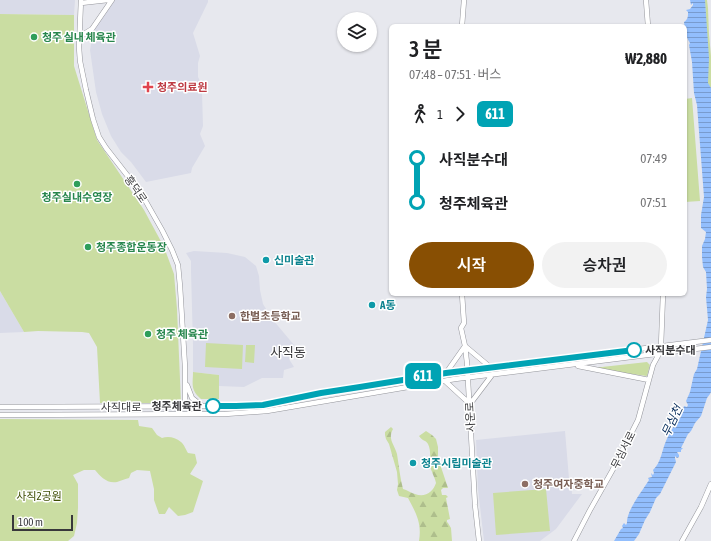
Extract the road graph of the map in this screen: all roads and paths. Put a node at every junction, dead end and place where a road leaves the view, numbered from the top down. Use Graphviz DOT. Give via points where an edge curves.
graph roads {
  1 [pos="108,0"];
  2 [pos="112,0"];
  3 [pos="464,0"];
  4 [pos="646,0"];
  5 [pos="81,1"];
  6 [pos="462,24"];
  7 [pos="648,24"];
  8 [pos="80,37"];
  9 [pos="462,296"];
  10 [pos="663,296"];
  11 [pos="711,340"];
  12 [pos="465,346"];
  13 [pos="661,346"];
  14 [pos="711,347"];
  15 [pos="659,354"];
  16 [pos="572,365"];
  17 [pos="490,367"];
  18 [pos="468,370"];
  19 [pos="446,373"];
  20 [pos="492,375"];
  21 [pos="468,378"];
  22 [pos="649,380"];
  23 [pos="444,381"];
  24 [pos="185,382"];
  25 [pos="470,404"];
  26 [pos="185,406"];
  27 [pos="202,406"];
  28 [pos="0,407"];
  29 [pos="0,415"];
  30 [pos="711,484"];
  31 [pos="479,541"];
  32 [pos="574,541"];
  33 [pos="682,541"];
  1 -- 5 [label="main road"];
  2 -- 8 [label="main road" via="92,29"];
  3 -- 6 [label="main road"];
  4 -- 7 [label="main road"];
  5 -- 8 [label="main road, 흥덕로"];
  8 -- 24 [label="main road, 흥덕로" via="83,80 98,137 141,193 176,260 180,286"];
  9 -- 12 [label="main road, 사운로" via="464,323 461,328"];
  10 -- 13 [label="main road"];
  11 -- 13 [label="main road, 사직대로"];
  12 -- 17 [label="main road"];
  12 -- 18 [label="main road, 사운로"];
  12 -- 19 [label="main road"];
  13 -- 17 [label="main road, 사직대로"];
  14 -- 15 [label="main road, 사직대로"];
  15 -- 16 [label="main road, 사직대로"];
  15 -- 22 [label="main road, 무심서로"];
  16 -- 20 [label="main road, 사직대로"];
  16 -- 22 [label="main road"];
  17 -- 18 [label="main road, 사직대로"];
  18 -- 19 [label="main road, 사직대로"];
  18 -- 21 [label="main road, 사운로"];
  19 -- 27 [label="main road, 사직대로" via="263,405"];
  20 -- 21 [label="main road, 사직대로"];
  20 -- 25 [label="main road"];
  21 -- 23 [label="main road, 사직대로"];
  21 -- 25 [label="main road, 사운로"];
  22 -- 32 [label="main road, 무심서로" via="638,420"];
  23 -- 25 [label="main road"];
  23 -- 29 [label="main road, 사직대로" via="267,411 225,414"];
  24 -- 26 [label="main road, 흥덕로"];
  24 -- 27 [label="main road" via="192,398"];
  25 -- 31 [label="main road, 사운로"];
  26 -- 27 [label="main road, 사직대로"];
  26 -- 28 [label="main road, 사직대로"];
  30 -- 33 [label="main road"];
}
